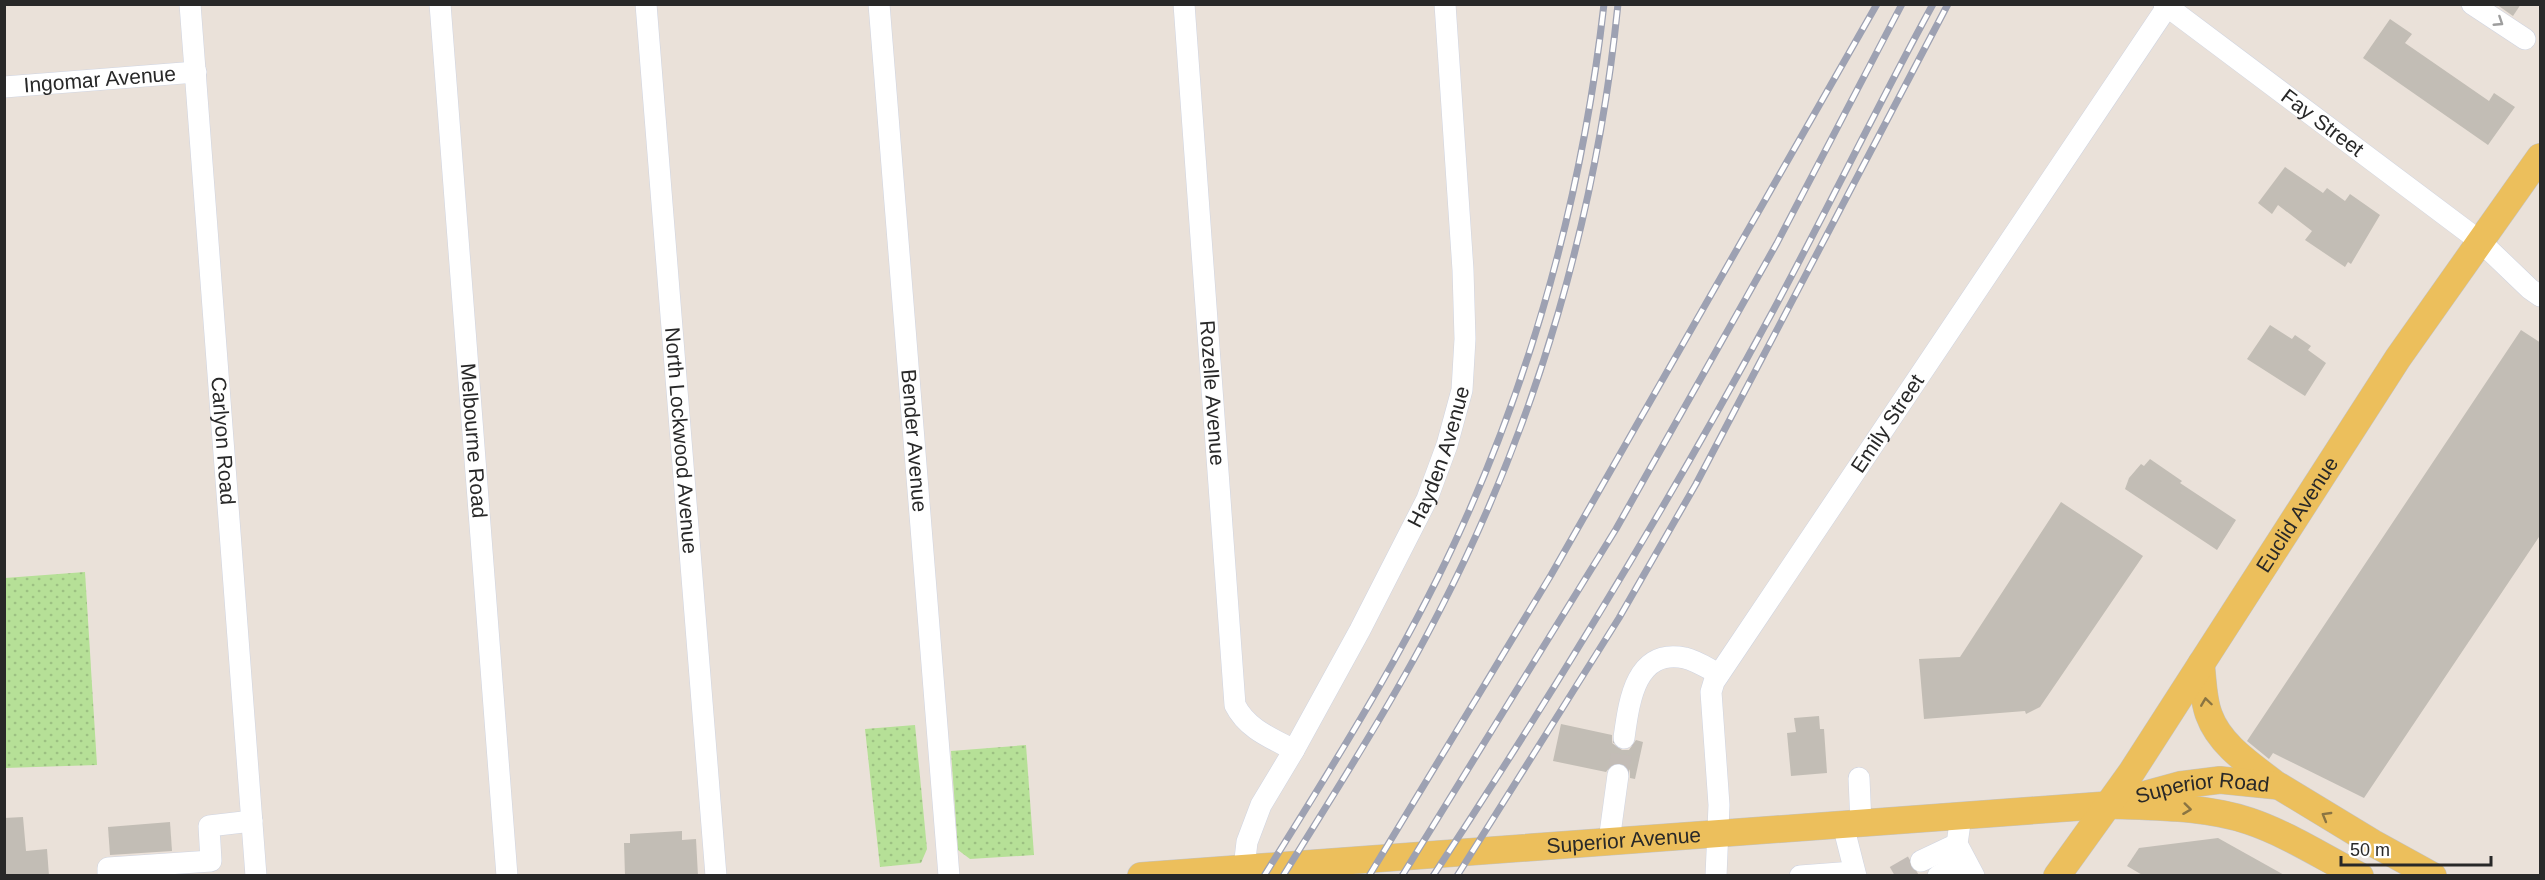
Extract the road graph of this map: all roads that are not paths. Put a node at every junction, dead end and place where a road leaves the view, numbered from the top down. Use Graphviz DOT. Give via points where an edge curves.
graph roads {
  1 [pos="190,4"];
  2 [pos="440,4"];
  3 [pos="646,4"];
  4 [pos="879,4"];
  5 [pos="1184,4"];
  6 [pos="1445,4"];
  7 [pos="2472,4"];
  8 [pos="2167,5"];
  9 [pos="2525,39"];
  10 [pos="196,72"];
  11 [pos="4,87"];
  12 [pos="2541,157"];
  13 [pos="2481,242"];
  14 [pos="2541,296"];
  15 [pos="2201,664"];
  16 [pos="1719,674"];
  17 [pos="1624,738"];
  18 [pos="1294,750"];
  19 [pos="1618,775"];
  20 [pos="1859,778"];
  21 [pos="2279,786"];
  22 [pos="2107,805"];
  23 [pos="1961,816"];
  24 [pos="252,822"];
  25 [pos="1852,824"];
  26 [pos="1719,834"];
  27 [pos="1609,841"];
  28 [pos="1965,860"];
  29 [pos="1921,861"];
  30 [pos="212,868"];
  31 [pos="1244,868"];
  32 [pos="2327,868"];
  33 [pos="1179,874"];
  34 [pos="1855,874"];
  35 [pos="108,876"];
  36 [pos="256,876"];
  37 [pos="507,876"];
  38 [pos="716,876"];
  39 [pos="949,876"];
  40 [pos="1141,876"];
  41 [pos="1716,876"];
  42 [pos="1800,876"];
  43 [pos="1938,876"];
  44 [pos="2057,876"];
  45 [pos="2361,876"];
  46 [pos="2433,876"];
  1 -- 10 [label="street, Carlyon Road"];
  2 -- 37 [label="street, Melbourne Road"];
  3 -- 38 [label="street, North Lockwood Avenue"];
  4 -- 39 [label="street, Bender Avenue"];
  5 -- 18 [label="street, Rozelle Avenue" via="1235,705 1241,717 1254,728"];
  6 -- 18 [label="street, Hayden Avenue" via="1463,270 1462,390 1427,499"];
  7 -- 9 [label="street, one-way"];
  8 -- 13 [label="street, Fay Street"];
  8 -- 16 [label="street, Emily Street"];
  10 -- 11 [label="street, Ingomar Avenue"];
  10 -- 24 [label="street, Carlyon Road"];
  12 -- 13 [label="main road, Euclid Avenue"];
  13 -- 14 [label="street, Fay Street"];
  13 -- 15 [label="main road, Euclid Avenue" via="2398,358"];
  21 -- 15 [label="main road, one-way" via="2231,748 2212,723"];
  15 -- 22 [label="main road, Euclid Avenue"];
  16 -- 17 [label="street" via="1688,659 1672,657 1658,661 1635,683"];
  16 -- 26 [label="street, Emily Street" via="1711,692"];
  18 -- 31 [label="street, Hayden Avenue" via="1261,805 1247,842"];
  19 -- 27 [label="street"];
  20 -- 25 [label="street"];
  21 -- 22 [label="main road, Superior Road" via="2220,780 2163,789"];
  46 -- 21 [label="main road, Superior Road, one-way"];
  22 -- 23 [label="main road, Superior Avenue"];
  22 -- 32 [label="main road, Superior Road, one-way" via="2179,808 2248,821"];
  22 -- 44 [label="main road, Euclid Avenue"];
  23 -- 25 [label="main road, Superior Avenue"];
  23 -- 28 [label="street"];
  24 -- 30 [label="street" via="209,826"];
  24 -- 36 [label="street, Carlyon Road"];
  25 -- 26 [label="main road, Superior Avenue"];
  25 -- 34 [label="street"];
  26 -- 27 [label="main road, Superior Avenue"];
  26 -- 41 [label="street, Emily Street"];
  27 -- 31 [label="main road, Superior Avenue"];
  28 -- 29 [label="street"];
  28 -- 43 [label="street"];
  30 -- 35 [label="street" via="108,868"];
  31 -- 33 [label="main road, Superior Avenue"];
  32 -- 45 [label="main road, Superior Road"];
  33 -- 40 [label="main road, Superior Avenue"];
  34 -- 42 [label="street"];
}
